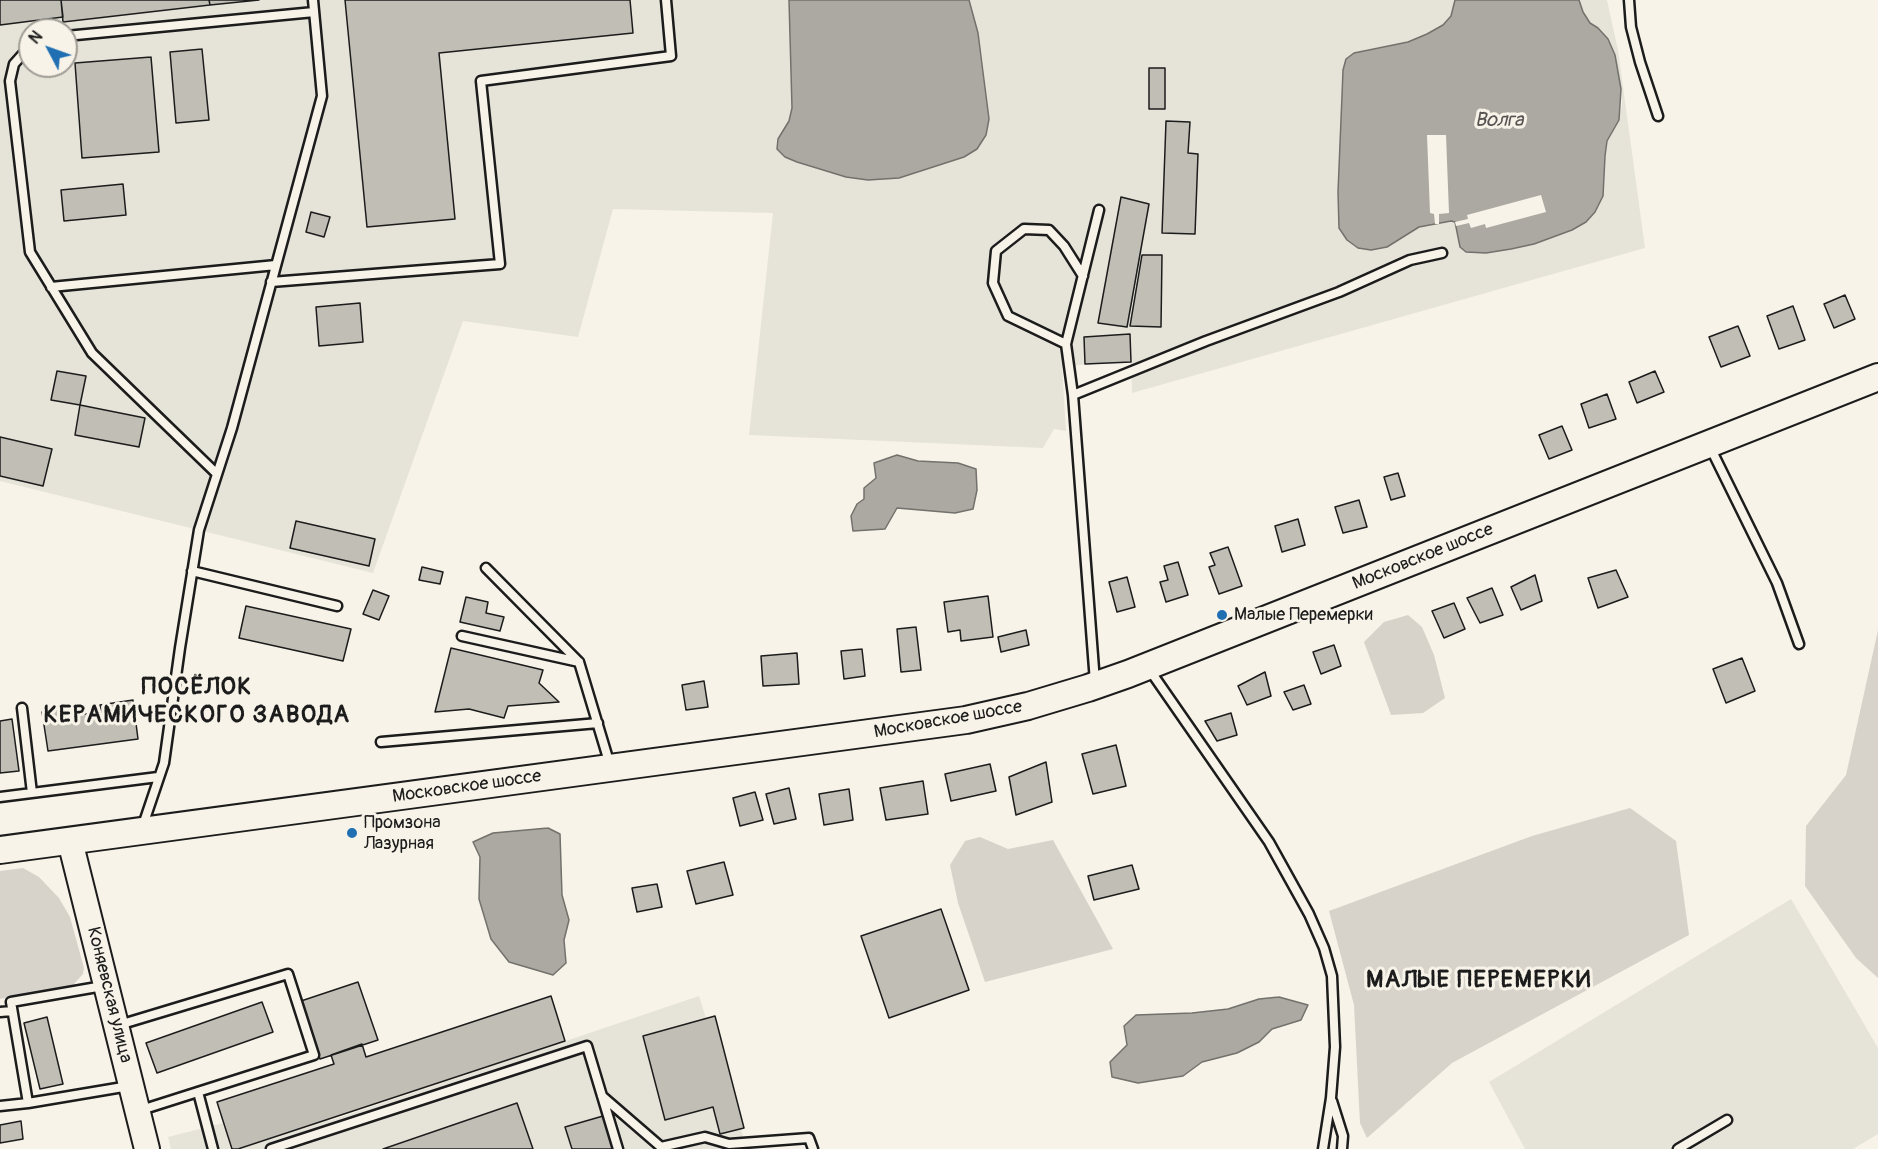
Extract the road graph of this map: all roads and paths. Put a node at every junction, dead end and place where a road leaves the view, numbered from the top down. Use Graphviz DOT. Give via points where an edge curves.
graph roads {
  1 [pos="313,0"];
  2 [pos="666,0"];
  3 [pos="1629,0"];
  4 [pos="314,12"];
  5 [pos="78,35"];
  6 [pos="18,60"];
  7 [pos="1658,116"];
  8 [pos="1100,210"];
  9 [pos="1442,253"];
  10 [pos="276,264"];
  11 [pos="1083,276"];
  12 [pos="271,282"];
  13 [pos="51,287"];
  14 [pos="1066,344"];
  15 [pos="1878,377"];
  16 [pos="1073,395"];
  17 [pos="1708,444"];
  18 [pos="217,474"];
  19 [pos="486,568"];
  20 [pos="192,571"];
  21 [pos="337,606"];
  22 [pos="462,636"];
  23 [pos="1799,644"];
  24 [pos="579,662"];
  25 [pos="1147,666"];
  26 [pos="1095,685"];
  27 [pos="22,708"];
  28 [pos="598,723"];
  29 [pos="381,742"];
  30 [pos="611,768"];
  31 [pos="158,777"];
  32 [pos="32,793"];
  33 [pos="0,797"];
  34 [pos="141,831"];
  35 [pos="70,841"];
  36 [pos="0,850"];
  37 [pos="106,985"];
  38 [pos="12,1011"];
  39 [pos="0,1012"];
  40 [pos="116,1026"];
  41 [pos="131,1085"];
  42 [pos="198,1092"];
  43 [pos="602,1095"];
  44 [pos="1331,1098"];
  45 [pos="28,1103"];
  46 [pos="0,1106"];
  47 [pos="138,1111"];
  48 [pos="1727,1120"];
  49 [pos="147,1149"];
  50 [pos="213,1149"];
  51 [pos="271,1149"];
  52 [pos="618,1149"];
  53 [pos="813,1149"];
  54 [pos="1323,1149"];
  55 [pos="1342,1149"];
  56 [pos="1678,1149"];
  1 -- 4 [label="lane"];
  2 -- 12 [label="lane" via="671,56 481,81 500,264"];
  3 -- 7 [label="lane" via="1631,27"];
  4 -- 5 [label="lane"];
  4 -- 10 [label="lane" via="322,96"];
  6 -- 13 [label="lane" via="10,81 30,252"];
  8 -- 11 [label="lane"];
  9 -- 16 [label="lane" via="1410,260 1339,292"];
  10 -- 12 [label="lane"];
  10 -- 13 [label="lane"];
  11 -- 14 [label="lane"];
  11 -- 14 [label="lane" via="1049,230 1024,229 996,251 993,283 1008,316"];
  12 -- 18 [label="lane"];
  13 -- 18 [label="lane" via="92,353"];
  14 -- 16 [label="lane"];
  15 -- 17 [label="main road, Московское шоссе"];
  16 -- 26 [label="lane"];
  17 -- 23 [label="lane" via="1777,583"];
  17 -- 25 [label="main road, Московское шоссе"];
  18 -- 20 [label="lane" via="199,530"];
  19 -- 24 [label="lane"];
  20 -- 21 [label="lane"];
  20 -- 31 [label="lane" via="164,763"];
  22 -- 24 [label="lane"];
  24 -- 28 [label="lane"];
  25 -- 26 [label="main road, Московское шоссе"];
  25 -- 44 [label="lane" via="1269,842 1324,948 1332,976 1335,1047"];
  26 -- 30 [label="main road, Московское шоссе" via="1038,704 966,720"];
  27 -- 32 [label="lane"];
  28 -- 29 [label="lane"];
  28 -- 30 [label="lane"];
  30 -- 34 [label="main road, Московское шоссе"];
  31 -- 32 [label="lane"];
  31 -- 34 [label="lane"];
  32 -- 33 [label="lane"];
  34 -- 35 [label="main road, Московское шоссе"];
  35 -- 36 [label="main road, Московское шоссе"];
  35 -- 37 [label="street, Коняевская улица"];
  37 -- 38 [label="lane" via="11,1002"];
  37 -- 40 [label="street, Коняевская улица"];
  38 -- 39 [label="lane"];
  38 -- 45 [label="lane"];
  40 -- 41 [label="street, Коняевская улица"];
  40 -- 42 [label="lane" via="288,974 314,1055"];
  41 -- 45 [label="lane"];
  41 -- 47 [label="street, Коняевская улица"];
  42 -- 47 [label="lane"];
  42 -- 50 [label="lane"];
  43 -- 51 [label="lane" via="587,1046"];
  43 -- 52 [label="lane"];
  43 -- 53 [label="lane" via="661,1147 705,1137 729,1144 809,1138"];
  44 -- 54 [label="lane"];
  44 -- 55 [label="lane" via="1343,1136"];
  45 -- 46 [label="lane"];
  47 -- 49 [label="street, Коняевская улица"];
  48 -- 56 [label="lane"];
}
